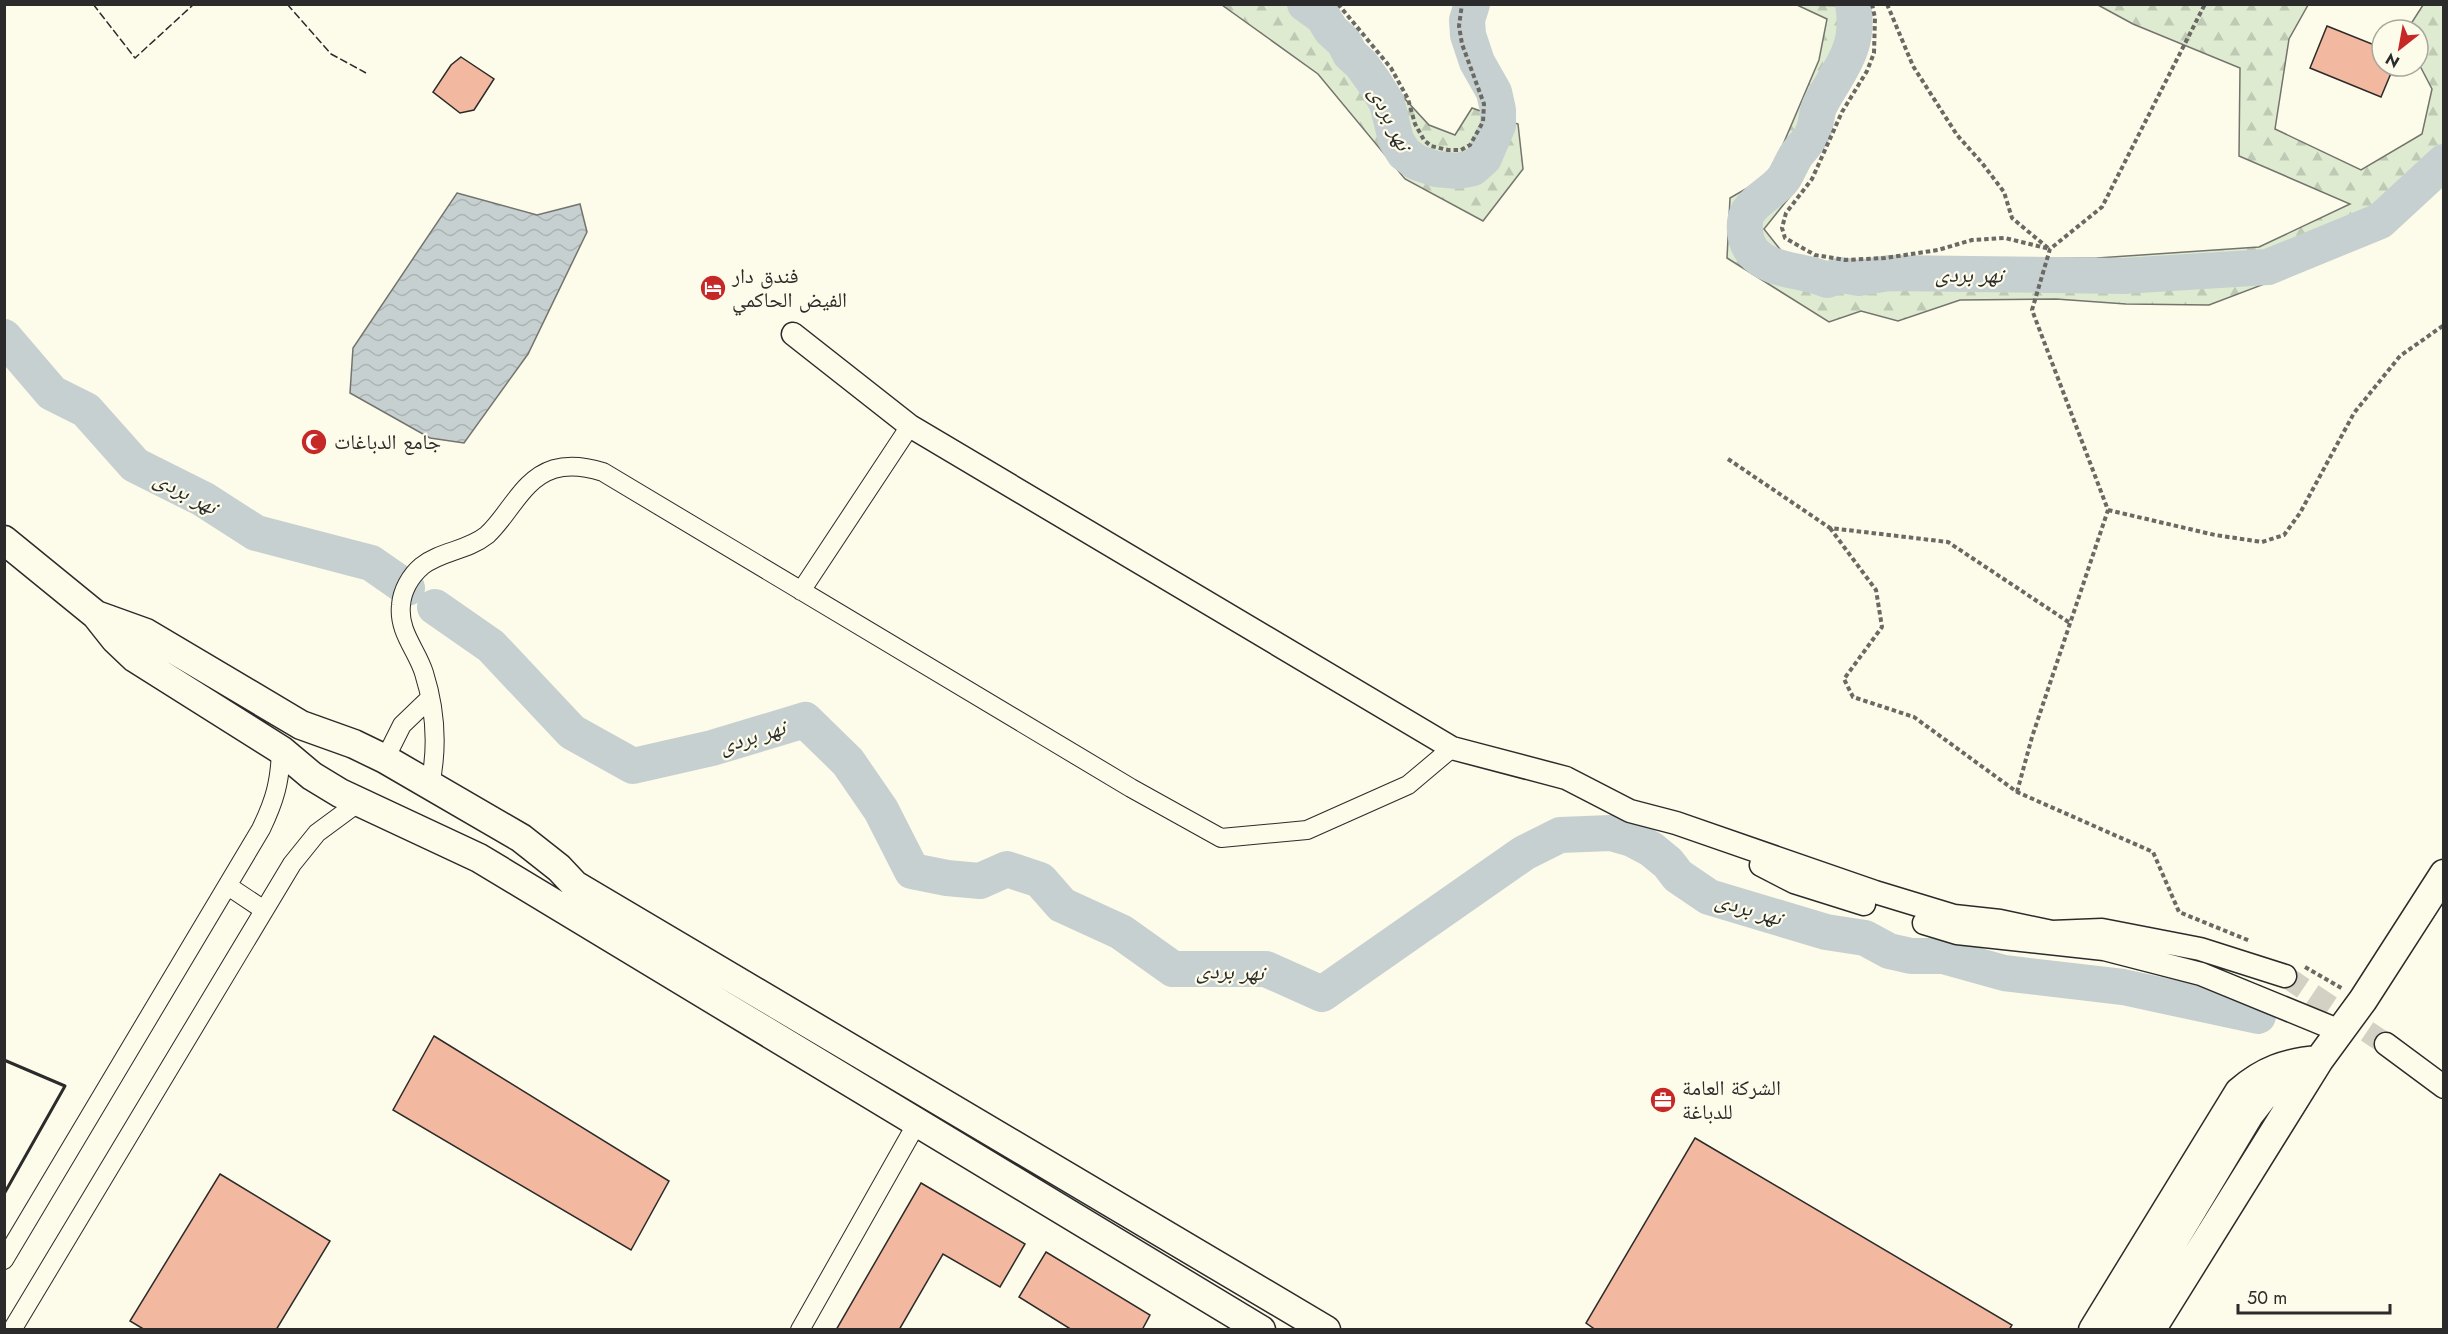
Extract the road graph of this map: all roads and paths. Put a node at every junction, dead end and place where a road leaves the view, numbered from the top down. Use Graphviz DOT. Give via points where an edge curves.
graph roads {
  1 [pos="1338,4"];
  2 [pos="1462,4"];
  3 [pos="1872,4"];
  4 [pos="1887,4"];
  5 [pos="2205,4"];
  6 [pos="2050,249"];
  7 [pos="2444,326"];
  8 [pos="793,334"];
  9 [pos="910,426"];
  10 [pos="1728,459"];
  11 [pos="2108,510"];
  12 [pos="1830,528"];
  13 [pos="4,540"];
  14 [pos="801,591"];
  15 [pos="96,615"];
  16 [pos="2070,623"];
  17 [pos="429,699"];
  18 [pos="1452,748"];
  19 [pos="281,750"];
  20 [pos="385,759"];
  21 [pos="430,785"];
  22 [pos="2018,792"];
  23 [pos="359,802"];
  24 [pos="1676,823"];
  25 [pos="2444,874"];
  26 [pos="228,886"];
  27 [pos="264,910"];
  28 [pos="2179,912"];
  29 [pos="2285,976"];
  30 [pos="2340,1032"];
  31 [pos="2386,1044"];
  32 [pos="2319,1060"];
  33 [pos="2444,1087"];
  34 [pos="917,1123"];
  35 [pos="4,1260"];
  36 [pos="12,1329"];
  37 [pos="800,1329"];
  38 [pos="1261,1329"];
  39 [pos="1326,1329"];
  40 [pos="2093,1329"];
  41 [pos="2121,1329"];
  42 [pos="2151,1329"];
  1 -- 2 [label="path" via="1391,68 1424,140 1448,150 1470,146 1484,113 1462,44"];
  3 -- 6 [label="path" via="1874,53 1812,179 1786,213 1782,228 1785,238 1815,255 1845,260 1885,258 1972,240 2005,238"];
  4 -- 6 [label="path" via="1913,66 1957,135 2004,192 2012,218"];
  5 -- 6 [label="path" via="2102,207"];
  6 -- 11 [label="path" via="2032,310"];
  7 -- 11 [label="path" via="2400,357 2354,413 2284,535 2262,542 2216,536"];
  8 -- 9 [label="street"];
  9 -- 14 [label="street"];
  9 -- 18 [label="street"];
  10 -- 12 [label="path"];
  11 -- 16 [label="path"];
  12 -- 16 [label="path" via="1948,542"];
  12 -- 22 [label="path" via="1876,590 1882,627 1844,679 1853,697 1914,717"];
  13 -- 15 [label="main road"];
  14 -- 17 [label="street" via="603,472 587,467 554,469 526,487 486,536 463,549 434,558 411,577 404,590 401,619 424,674"];
  14 -- 18 [label="street" via="1221,838 1307,830 1408,785"];
  15 -- 19 [label="main road" via="135,658"];
  15 -- 20 [label="main road" via="146,633 301,725"];
  16 -- 22 [label="path"];
  17 -- 20 [label="street" via="402,725"];
  17 -- 21 [label="street" via="436,730"];
  18 -- 24 [label="street" via="1566,778 1630,811"];
  19 -- 23 [label="main road" via="312,776"];
  19 -- 26 [label="street" via="275,801"];
  20 -- 21 [label="main road"];
  21 -- 39 [label="main road" via="521,838 575,885"];
  22 -- 28 [label="path" via="2153,852"];
  23 -- 27 [label="street" via="317,833 292,864"];
  23 -- 34 [label="main road" via="479,858"];
  24 -- 29 [label="street" via="1954,916 2052,932 2102,930 2200,949"];
  24 -- 30 [label="street" via="1794,882 1957,933 2104,949 2201,974"];
  25 -- 30 [label="main road"];
  26 -- 27 [label="street"];
  26 -- 35 [label="street"];
  27 -- 36 [label="street"];
  30 -- 32 [label="main road"];
  31 -- 33 [label="street"];
  32 -- 40 [label="main road" via="2277,1067 2239,1092"];
  32 -- 41 [label="main road" via="2280,1082 2249,1115"];
  32 -- 42 [label="main road"];
  34 -- 37 [label="street"];
  34 -- 38 [label="main road"];
}
